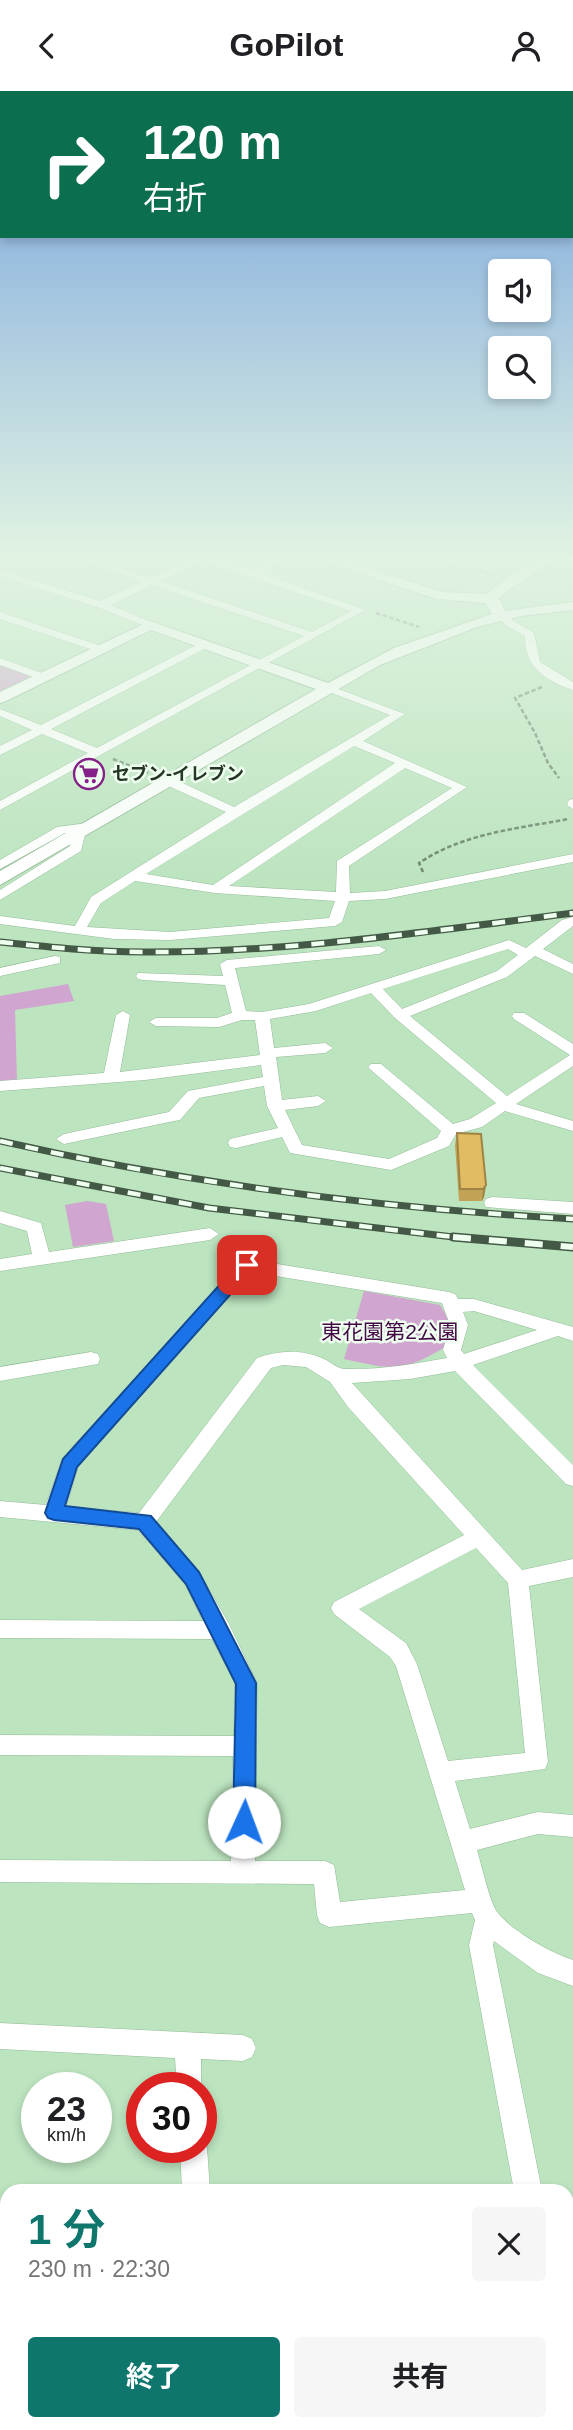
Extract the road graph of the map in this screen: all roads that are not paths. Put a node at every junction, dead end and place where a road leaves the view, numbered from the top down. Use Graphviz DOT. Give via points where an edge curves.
graph roads {
  1 [pos="6,663"];
  2 [pos="71,663"];
  3 [pos="169,663"];
  4 [pos="373,663"];
  5 [pos="535,663"];
  6 [pos="262,664"];
  7 [pos="43,677"];
  8 [pos="573,687"];
  9 [pos="328,688"];
  10 [pos="0,698"];
  11 [pos="0,712"];
  12 [pos="42,730"];
  13 [pos="353,741"];
  14 [pos="0,751"];
  15 [pos="98,753"];
  16 [pos="404,763"];
  17 [pos="163,779"];
  18 [pos="0,806"];
  19 [pos="235,812"];
  20 [pos="77,833"];
  21 [pos="573,858"];
  22 [pos="0,865"];
  23 [pos="130,876"];
  24 [pos="0,879"];
  25 [pos="215,889"];
  26 [pos="0,896"];
  27 [pos="343,897"];
  28 [pos="0,920"];
  29 [pos="573,921"];
  30 [pos="79,930"];
  31 [pos="379,950"];
  32 [pos="531,953"];
  33 [pos="55,960"];
  34 [pos="573,970"];
  35 [pos="0,972"];
  36 [pos="143,976"];
  37 [pos="231,981"];
  38 [pos="374,988"];
  39 [pos="123,1015"];
  40 [pos="240,1015"];
  41 [pos="400,1015"];
  42 [pos="262,1016"];
  43 [pos="519,1016"];
  44 [pos="156,1022"];
  45 [pos="325,1048"];
  46 [pos="573,1051"];
  47 [pos="269,1056"];
  48 [pos="573,1059"];
  49 [pos="376,1067"];
  50 [pos="111,1077"];
  51 [pos="272,1080"];
  52 [pos="0,1086"];
  53 [pos="318,1101"];
  54 [pos="506,1101"];
  55 [pos="275,1106"];
  56 [pos="573,1126"];
  57 [pos="450,1130"];
  58 [pos="287,1131"];
  59 [pos="64,1139"];
  60 [pos="236,1143"];
  61 [pos="492,1203"];
  62 [pos="573,1208"];
  63 [pos="0,1217"];
  64 [pos="210,1234"];
  65 [pos="42,1259"];
  66 [pos="0,1265"];
  67 [pos="452,1306"];
  68 [pos="565,1332"];
  69 [pos="90,1359"];
  70 [pos="459,1363"];
  71 [pos="0,1374"];
  72 [pos="337,1377"];
  73 [pos="573,1478"];
  74 [pos="0,1509"];
  75 [pos="54,1513"];
  76 [pos="144,1522"];
  77 [pos="478,1537"];
  78 [pos="573,1568"];
  79 [pos="518,1580"];
  80 [pos="0,1629"];
  81 [pos="220,1630"];
  82 [pos="0,1745"];
  83 [pos="246,1746"];
  84 [pos="440,1772"];
  85 [pos="573,1826"];
  86 [pos="462,1842"];
  87 [pos="0,1871"];
  88 [pos="243,1873"];
  89 [pos="484,1910"];
  90 [pos="573,1973"];
  91 [pos="0,2036"];
  92 [pos="187,2045"];
  93 [pos="243,2048"];
  94 [pos="189,2072"];
  95 [pos="194,2163"];
  96 [pos="196,2184"];
  97 [pos="527,2184"];
  1 -- 7 [label="street"];
  2 -- 7 [label="street"];
  3 -- 12 [label="street"];
  4 -- 9 [label="street"];
  5 -- 8 [label="street"];
  6 -- 9 [label="street"];
  6 -- 15 [label="street"];
  7 -- 10 [label="street"];
  9 -- 13 [label="street" via="399,714"];
  9 -- 17 [label="street"];
  11 -- 12 [label="street"];
  12 -- 14 [label="street"];
  12 -- 15 [label="street"];
  13 -- 16 [label="street"];
  13 -- 19 [label="street"];
  15 -- 18 [label="street"];
  16 -- 25 [label="street"];
  16 -- 27 [label="street" via="461,787 342,864"];
  17 -- 19 [label="street"];
  17 -- 20 [label="street"];
  19 -- 23 [label="street"];
  20 -- 22 [label="street" via="62,830"];
  20 -- 24 [label="street"];
  20 -- 26 [label="street" via="76,848"];
  21 -- 27 [label="street" via="385,895"];
  23 -- 25 [label="street"];
  23 -- 30 [label="street" via="96,900"];
  25 -- 27 [label="street"];
  27 -- 30 [label="street" via="335,922 320,925 170,936"];
  28 -- 30 [label="street"];
  29 -- 32 [label="street"];
  31 -- 37 [label="street" via="227,964"];
  32 -- 34 [label="street"];
  32 -- 38 [label="street" via="509,944"];
  32 -- 41 [label="street" via="502,974"];
  33 -- 35 [label="street"];
  36 -- 37 [label="street"];
  37 -- 40 [label="street"];
  38 -- 41 [label="street"];
  38 -- 42 [label="street" via="311,1009"];
  39 -- 50 [label="street"];
  40 -- 42 [label="street"];
  40 -- 44 [label="street" via="219,1023"];
  41 -- 54 [label="street"];
  42 -- 47 [label="street"];
  43 -- 46 [label="street"];
  45 -- 47 [label="street"];
  47 -- 50 [label="street"];
  47 -- 51 [label="street"];
  48 -- 54 [label="street"];
  49 -- 57 [label="street"];
  50 -- 52 [label="street"];
  51 -- 55 [label="street"];
  51 -- 59 [label="street" via="194,1094 174,1116"];
  53 -- 55 [label="street"];
  54 -- 56 [label="street" via="514,1110"];
  54 -- 57 [label="street" via="476,1123"];
  55 -- 58 [label="street"];
  57 -- 58 [label="street" via="443,1142 391,1165 296,1149"];
  58 -- 60 [label="street"];
  61 -- 62 [label="street"];
  63 -- 65 [label="street" via="35,1227"];
  64 -- 65 [label="street"];
  65 -- 66 [label="street"];
  67 -- 68 [label="street" via="474,1305"];
  67 -- 70 [label="street" via="459,1325 452,1350"];
  67 -- 75 [label="street" via="449,1299 247,1265 69,1464"];
  68 -- 70 [label="street"];
  69 -- 71 [label="street"];
  70 -- 72 [label="street"];
  70 -- 73 [label="street"];
  72 -- 76 [label="street" via="321,1363 278,1357 264,1363"];
  72 -- 77 [label="street"];
  74 -- 75 [label="street"];
  75 -- 76 [label="street"];
  76 -- 81 [label="street" via="192,1578"];
  77 -- 79 [label="street"];
  77 -- 84 [label="street" via="342,1608 398,1650"];
  78 -- 79 [label="street"];
  79 -- 84 [label="street" via="537,1762"];
  80 -- 81 [label="street"];
  81 -- 83 [label="street" via="246,1683"];
  82 -- 83 [label="street"];
  83 -- 88 [label="street"];
  84 -- 86 [label="street"];
  85 -- 86 [label="street" via="538,1823"];
  86 -- 89 [label="street"];
  87 -- 88 [label="street"];
  88 -- 89 [label="street" via="325,1873 329,1915"];
  89 -- 90 [label="street" via="525,1950"];
  89 -- 97 [label="street" via="481,1945"];
  91 -- 92 [label="street"];
  92 -- 93 [label="street"];
  92 -- 94 [label="street"];
  95 -- 96 [label="street"];
}
